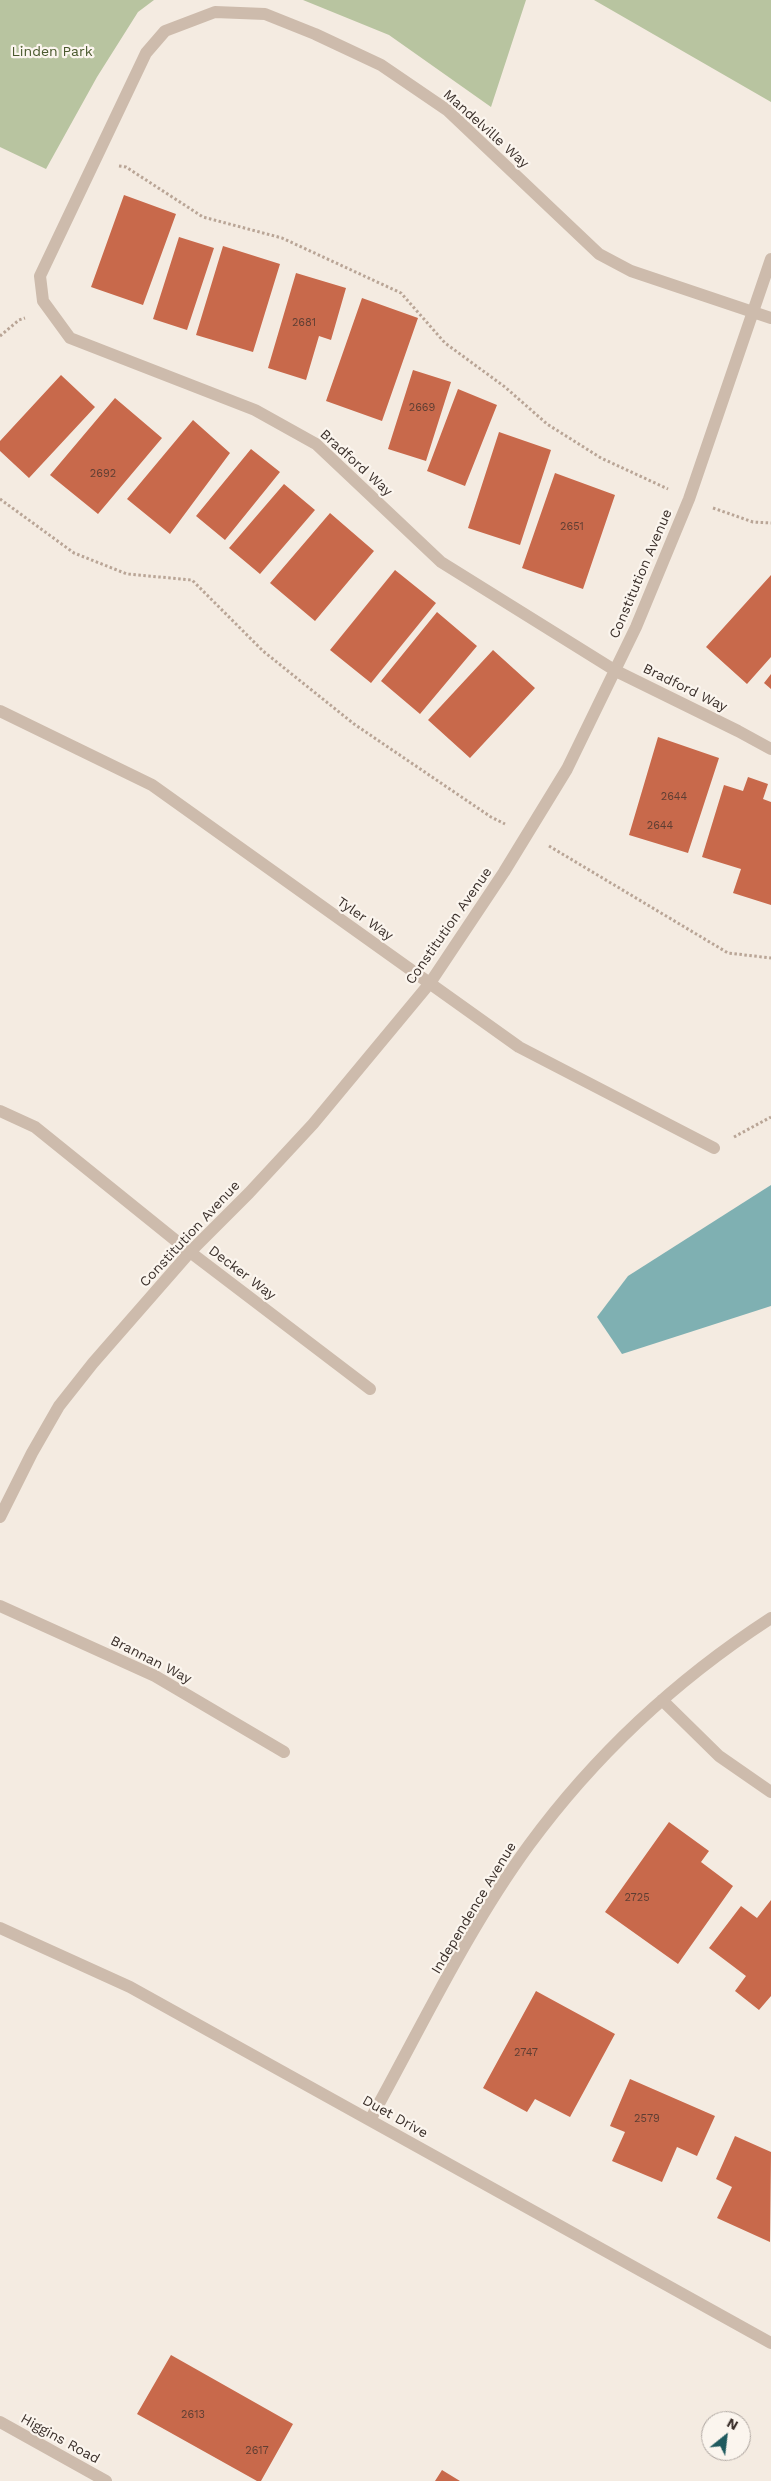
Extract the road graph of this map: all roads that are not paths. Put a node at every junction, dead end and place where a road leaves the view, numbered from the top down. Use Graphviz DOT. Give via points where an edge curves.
graph roads {
  1 [pos="94,161"];
  2 [pos="771,259"];
  3 [pos="752,312"];
  4 [pos="771,318"];
  5 [pos="616,671"];
  6 [pos="0,711"];
  7 [pos="771,750"];
  8 [pos="430,983"];
  9 [pos="0,1111"];
  10 [pos="714,1148"];
  11 [pos="190,1252"];
  12 [pos="370,1389"];
  13 [pos="0,1517"];
  14 [pos="0,1606"];
  15 [pos="771,1618"];
  16 [pos="662,1700"];
  17 [pos="284,1752"];
  18 [pos="771,1792"];
  19 [pos="0,1928"];
  20 [pos="370,2120"];
  21 [pos="771,2343"];
  22 [pos="0,2422"];
  23 [pos="106,2481"];
  1 -- 3 [label="street, Mandelville Way" via="146,53 166,31 216,12 265,14 381,65 447,110 599,254 631,271"];
  1 -- 5 [label="street, Bradford Way" via="40,276 42,301 70,338 255,410 316,444 441,562"];
  2 -- 3 [label="street, Constitution Avenue"];
  3 -- 4 [label="street, Mandelville Way"];
  3 -- 5 [label="street, Constitution Avenue" via="689,499"];
  5 -- 7 [label="street, Bradford Way"];
  5 -- 8 [label="street, Constitution Avenue" via="567,769"];
  6 -- 8 [label="street, Tyler Way" via="152,786"];
  8 -- 10 [label="street, Tyler Way" via="519,1047"];
  8 -- 11 [label="street, Constitution Avenue" via="313,1124"];
  9 -- 11 [label="street, Decker Way" via="35,1127"];
  11 -- 12 [label="street, Decker Way"];
  11 -- 13 [label="street, Constitution Avenue" via="93,1362 59,1406"];
  14 -- 17 [label="street, Brannan Way" via="155,1676"];
  15 -- 16 [label="street, Independence Avenue" via="728,1647"];
  16 -- 18 [label="street" via="719,1756"];
  16 -- 20 [label="street, Independence Avenue" via="587,1773 529,1845 468,1942"];
  19 -- 20 [label="street, Duet Drive" via="130,1986"];
  20 -- 21 [label="street, Duet Drive"];
  22 -- 23 [label="street, Higgins Road"];
}
